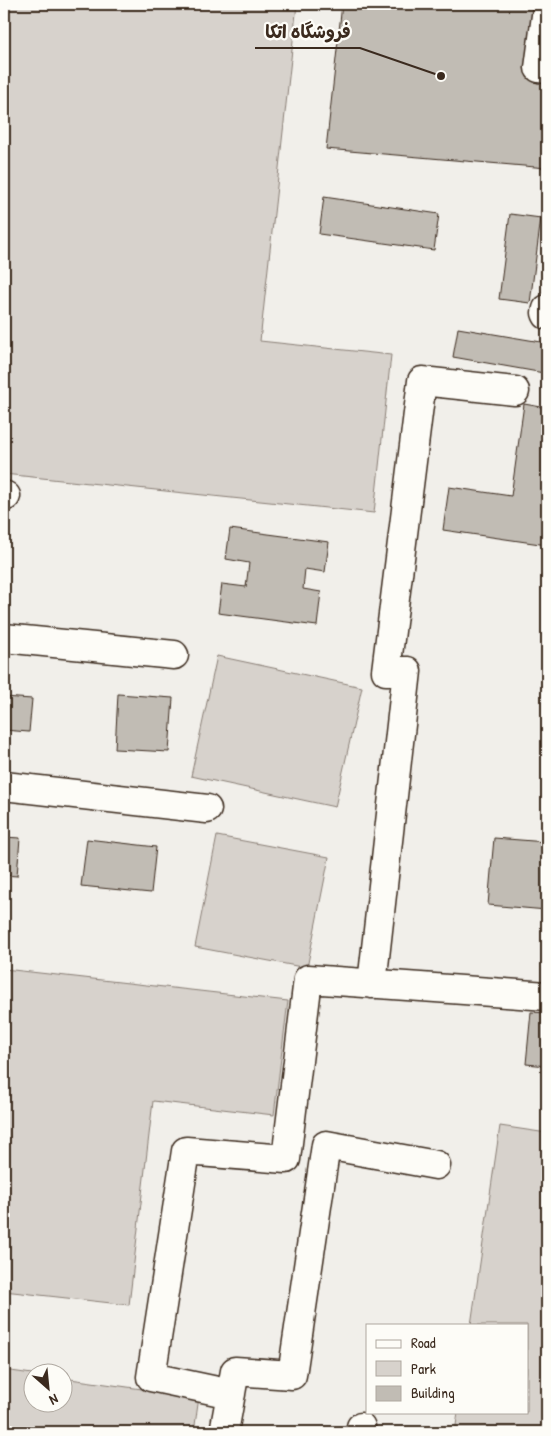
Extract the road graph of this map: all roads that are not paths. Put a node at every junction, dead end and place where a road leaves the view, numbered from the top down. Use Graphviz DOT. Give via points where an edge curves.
graph roads {
  1 [pos="547,8"];
  2 [pos="547,69"];
  3 [pos="547,309"];
  4 [pos="547,315"];
  5 [pos="515,391"];
  6 [pos="4,638"];
  7 [pos="174,656"];
  8 [pos="4,786"];
  9 [pos="207,809"];
  10 [pos="372,984"];
  11 [pos="547,996"];
  12 [pos="436,1165"];
  13 [pos="231,1394"];
  14 [pos="224,1432"];
  1 -- 2 [label="lane" via="539,68"];
  3 -- 4 [label="lane"];
  5 -- 10 [label="lane" via="422,381 386,671 407,672"];
  6 -- 7 [label="lane"];
  8 -- 9 [label="lane"];
  10 -- 11 [label="lane"];
  10 -- 13 [label="lane" via="308,980 286,1159 186,1151 151,1377"];
  12 -- 13 [label="lane" via="326,1145 292,1375 235,1371"];
  13 -- 14 [label="lane"];
}
